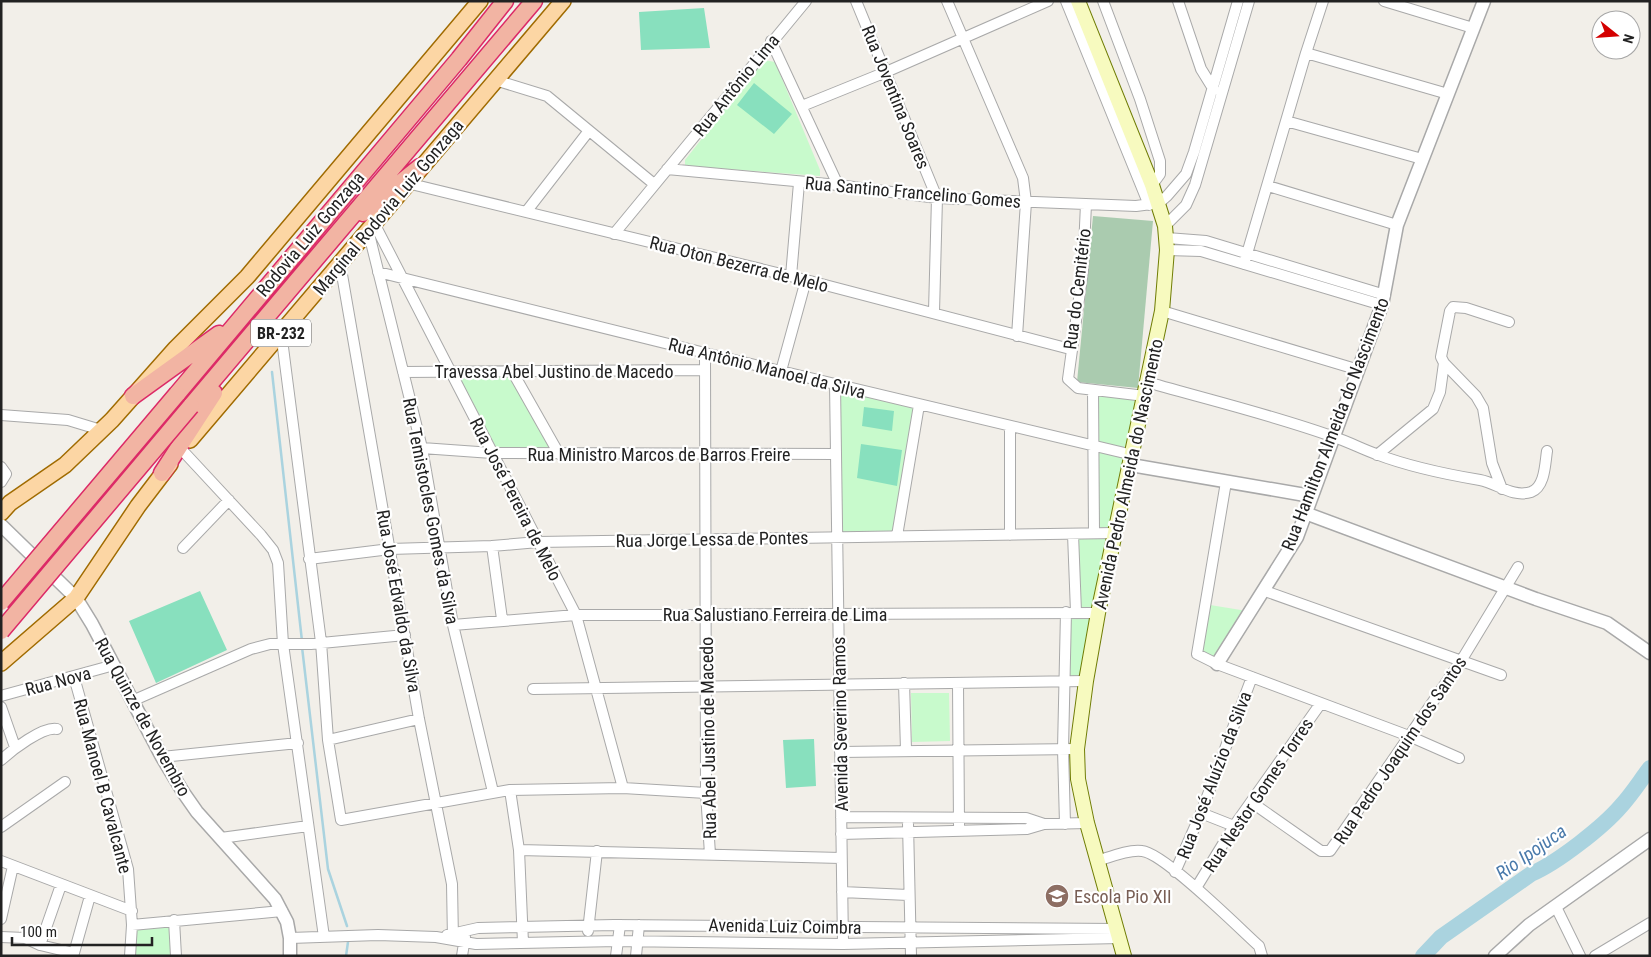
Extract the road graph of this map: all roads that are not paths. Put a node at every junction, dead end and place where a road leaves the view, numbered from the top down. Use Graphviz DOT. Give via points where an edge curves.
graph roads {
  1 [pos="480,1"];
  2 [pos="505,1"];
  3 [pos="534,1"];
  4 [pos="563,1"];
  5 [pos="806,1"];
  6 [pos="856,1"];
  7 [pos="947,1"];
  8 [pos="1048,1"];
  9 [pos="1066,1"];
  10 [pos="1078,1"];
  11 [pos="1103,1"];
  12 [pos="1178,1"];
  13 [pos="1238,1"];
  14 [pos="1249,1"];
  15 [pos="1323,1"];
  16 [pos="1384,1"];
  17 [pos="1484,1"];
  18 [pos="1473,28"];
  19 [pos="962,38"];
  20 [pos="771,42"];
  21 [pos="1306,52"];
  22 [pos="886,72"];
  23 [pos="495,80"];
  24 [pos="1211,89"];
  25 [pos="1448,94"];
  26 [pos="1221,95"];
  27 [pos="802,106"];
  28 [pos="1286,121"];
  29 [pos="588,132"];
  30 [pos="1422,159"];
  31 [pos="420,167"];
  32 [pos="667,169"];
  33 [pos="407,183"];
  34 [pos="799,183"];
  35 [pos="654,184"];
  36 [pos="838,185"];
  37 [pos="1152,185"];
  38 [pos="1268,186"];
  39 [pos="937,198"];
  40 [pos="1026,202"];
  41 [pos="1086,204"];
  42 [pos="1154,204"];
  43 [pos="526,212"];
  44 [pos="1397,225"];
  45 [pos="371,226"];
  46 [pos="614,234"];
  47 [pos="1166,238"];
  48 [pos="329,241"];
  49 [pos="1248,252"];
  50 [pos="340,263"];
  51 [pos="1244,264"];
  52 [pos="378,272"];
  53 [pos="791,276"];
  54 [pos="402,278"];
  55 [pos="806,280"];
  56 [pos="271,284"];
  57 [pos="1383,300"];
  58 [pos="1162,311"];
  59 [pos="271,312"];
  60 [pos="934,312"];
  61 [pos="1509,322"];
  62 [pos="282,332"];
  63 [pos="1017,336"];
  64 [pos="1070,349"];
  65 [pos="705,353"];
  66 [pos="1444,362"];
  67 [pos="705,370"];
  68 [pos="1359,370"];
  69 [pos="512,371"];
  70 [pos="781,371"];
  71 [pos="403,372"];
  72 [pos="450,372"];
  73 [pos="1147,382"];
  74 [pos="835,384"];
  75 [pos="1093,390"];
  76 [pos="133,396"];
  77 [pos="1145,396"];
  78 [pos="919,405"];
  79 [pos="1,415"];
  80 [pos="1010,426"];
  81 [pos="101,430"];
  82 [pos="1334,437"];
  83 [pos="1093,445"];
  84 [pos="422,448"];
  85 [pos="182,450"];
  86 [pos="1547,452"];
  87 [pos="492,453"];
  88 [pos="705,453"];
  89 [pos="559,454"];
  90 [pos="836,454"];
  91 [pos="1377,455"];
  92 [pos="1132,460"];
  93 [pos="1,467"];
  94 [pos="162,473"];
  95 [pos="4,480"];
  96 [pos="1226,482"];
  97 [pos="1502,489"];
  98 [pos="1312,496"];
  99 [pos="229,500"];
  100 [pos="1,513"];
  101 [pos="1305,513"];
  102 [pos="1,525"];
  103 [pos="1094,533"];
  104 [pos="1115,533"];
  105 [pos="1073,534"];
  106 [pos="1010,535"];
  107 [pos="837,536"];
  108 [pos="897,536"];
  109 [pos="706,538"];
  110 [pos="538,542"];
  111 [pos="492,546"];
  112 [pos="183,548"];
  113 [pos="438,548"];
  114 [pos="390,549"];
  115 [pos="309,558"];
  116 [pos="1518,567"];
  117 [pos="1507,588"];
  118 [pos="1264,591"];
  119 [pos="76,598"];
  120 [pos="1,602"];
  121 [pos="1071,612"];
  122 [pos="1098,612"];
  123 [pos="706,614"];
  124 [pos="838,614"];
  125 [pos="576,615"];
  126 [pos="502,619"];
  127 [pos="453,625"];
  128 [pos="1,631"];
  129 [pos="405,635"];
  130 [pos="316,643"];
  131 [pos="287,644"];
  132 [pos="1650,653"];
  133 [pos="1461,661"];
  134 [pos="1,664"];
  135 [pos="1216,664"];
  136 [pos="114,665"];
  137 [pos="1501,675"];
  138 [pos="74,677"];
  139 [pos="1252,677"];
  140 [pos="1066,680"];
  141 [pos="1086,680"];
  142 [pos="904,683"];
  143 [pos="958,683"];
  144 [pos="839,684"];
  145 [pos="706,685"];
  146 [pos="596,688"];
  147 [pos="534,689"];
  148 [pos="1,696"];
  149 [pos="132,701"];
  150 [pos="1321,703"];
  151 [pos="1,707"];
  152 [pos="419,719"];
  153 [pos="57,729"];
  154 [pos="1409,736"];
  155 [pos="328,740"];
  156 [pos="298,743"];
  157 [pos="15,747"];
  158 [pos="1070,749"];
  159 [pos="906,750"];
  160 [pos="959,750"];
  161 [pos="840,752"];
  162 [pos="162,757"];
  163 [pos="1459,758"];
  164 [pos="1,760"];
  165 [pos="64,782"];
  166 [pos="623,788"];
  167 [pos="510,790"];
  168 [pos="493,792"];
  169 [pos="706,793"];
  170 [pos="1251,802"];
  171 [pos="435,804"];
  172 [pos="1201,813"];
  173 [pos="841,817"];
  174 [pos="908,818"];
  175 [pos="959,818"];
  176 [pos="1087,823"];
  177 [pos="1044,824"];
  178 [pos="1066,824"];
  179 [pos="308,826"];
  180 [pos="1234,826"];
  181 [pos="1,827"];
  182 [pos="908,830"];
  183 [pos="959,831"];
  184 [pos="841,834"];
  185 [pos="221,838"];
  186 [pos="1650,839"];
  187 [pos="519,850"];
  188 [pos="597,850"];
  189 [pos="710,854"];
  190 [pos="841,858"];
  191 [pos="1,861"];
  192 [pos="1097,861"];
  193 [pos="14,866"];
  194 [pos="1175,872"];
  195 [pos="61,885"];
  196 [pos="1196,888"];
  197 [pos="842,892"];
  198 [pos="908,895"];
  199 [pos="90,896"];
  200 [pos="1556,907"];
  201 [pos="132,911"];
  202 [pos="282,911"];
  203 [pos="1,919"];
  204 [pos="174,920"];
  205 [pos="1650,923"];
  206 [pos="132,925"];
  207 [pos="620,925"];
  208 [pos="639,925"];
  209 [pos="588,926"];
  210 [pos="842,927"];
  211 [pos="522,928"];
  212 [pos="910,928"];
  213 [pos="1033,928"];
  214 [pos="1119,934"];
  215 [pos="465,936"];
  216 [pos="1,937"];
  217 [pos="324,937"];
  218 [pos="453,937"];
  219 [pos="290,938"];
  220 [pos="618,940"];
  221 [pos="588,941"];
  222 [pos="637,941"];
  223 [pos="1034,942"];
  224 [pos="523,943"];
  225 [pos="911,943"];
  226 [pos="40,944"];
  227 [pos="842,944"];
  228 [pos="1262,954"];
  229 [pos="130,956"];
  230 [pos="176,956"];
  231 [pos="290,956"];
  232 [pos="462,956"];
  233 [pos="616,956"];
  234 [pos="636,956"];
  235 [pos="911,956"];
  236 [pos="1124,956"];
  237 [pos="1496,956"];
  238 [pos="1580,956"];
  239 [pos="1595,956"];
  1 -- 76 [label="main road" via="247,277"];
  2 -- 56 [label="highway, Rodovia Luiz Gonzaga / BR-232"];
  3 -- 48 [label="highway, Rodovia Luiz Gonzaga / BR-232"];
  4 -- 23 [label="main road, Marginal Rodovia Luiz Gonzaga / BR-232"];
  5 -- 20 [label="street, Rua Antônio Lima"];
  6 -- 22 [label="street, Rua Joventina Soares"];
  7 -- 19 [label="street"];
  8 -- 19 [label="street"];
  9 -- 42 [label="street"];
  10 -- 37 [label="main road, Avenida Pedro Almeida do Nascimento"];
  11 -- 37 [label="street" via="1160,161 1160,174"];
  12 -- 24 [label="street"];
  13 -- 24 [label="street"];
  14 -- 26 [label="street"];
  15 -- 21 [label="street"];
  16 -- 18 [label="street"];
  17 -- 18 [label="street, Rua Hamilton Almeida do Nascimento"];
  18 -- 25 [label="street, Rua Hamilton Almeida do Nascimento"];
  19 -- 22 [label="street"];
  19 -- 40 [label="street" via="1018,164"];
  20 -- 27 [label="street"];
  20 -- 32 [label="street, Rua Antônio Lima"];
  21 -- 25 [label="street"];
  21 -- 28 [label="street"];
  22 -- 27 [label="street"];
  22 -- 39 [label="street, Rua Joventina Soares"];
  23 -- 29 [label="street" via="547,96"];
  23 -- 31 [label="main road, Marginal Rodovia Luiz Gonzaga / BR-232"];
  24 -- 26 [label="street"];
  24 -- 42 [label="street" via="1186,174 1177,187"];
  25 -- 30 [label="street, Rua Hamilton Almeida do Nascimento"];
  26 -- 47 [label="street" via="1195,185"];
  27 -- 36 [label="street"];
  28 -- 30 [label="street"];
  28 -- 38 [label="street"];
  29 -- 35 [label="street"];
  29 -- 43 [label="street"];
  30 -- 44 [label="street, Rua Hamilton Almeida do Nascimento"];
  31 -- 33 [label="main road, Marginal Rodovia Luiz Gonzaga / BR-232"];
  31 -- 48 [label="highway"];
  32 -- 34 [label="street, Rua Santino Francelino Gomes"];
  32 -- 35 [label="street, Rua Antônio Lima"];
  33 -- 43 [label="street, Rua Oton Bezerra de Melo"];
  33 -- 45 [label="main road, Marginal Rodovia Luiz Gonzaga / BR-232"];
  34 -- 36 [label="street, Rua Santino Francelino Gomes"];
  34 -- 53 [label="street"];
  35 -- 46 [label="street, Rua Antônio Lima"];
  36 -- 39 [label="street, Rua Santino Francelino Gomes"];
  37 -- 42 [label="main road, Avenida Pedro Almeida do Nascimento"];
  38 -- 44 [label="street"];
  38 -- 49 [label="street"];
  39 -- 40 [label="street, Rua Santino Francelino Gomes"];
  39 -- 60 [label="street, Rua Joventina Soares"];
  40 -- 41 [label="street, Rua Santino Francelino Gomes"];
  40 -- 63 [label="street"];
  41 -- 42 [label="street, Rua Santino Francelino Gomes"];
  41 -- 64 [label="street, Rua do Cemitério" via="1083,270"];
  42 -- 47 [label="main road, Avenida Pedro Almeida do Nascimento"];
  43 -- 46 [label="street, Rua Oton Bezerra de Melo"];
  44 -- 57 [label="street, Rua Hamilton Almeida do Nascimento"];
  45 -- 50 [label="main road, Marginal Rodovia Luiz Gonzaga / BR-232"];
  45 -- 52 [label="street, Rua Temistocles Gomes da Silva"];
  45 -- 54 [label="street, Rua José Pereira de Melo"];
  46 -- 53 [label="street, Rua Oton Bezerra de Melo"];
  47 -- 49 [label="street" via="1195,238"];
  47 -- 51 [label="street"];
  47 -- 58 [label="main road, Avenida Pedro Almeida do Nascimento"];
  48 -- 59 [label="highway, Rodovia Luiz Gonzaga / BR-232"];
  49 -- 51 [label="street"];
  49 -- 57 [label="street"];
  50 -- 62 [label="main road, Marginal Rodovia Luiz Gonzaga / BR-232"];
  50 -- 114 [label="street, Rua José Edvaldo da Silva"];
  51 -- 57 [label="street"];
  52 -- 54 [label="street, Rua Antônio Manoel da Silva"];
  52 -- 71 [label="street, Rua Temistocles Gomes da Silva"];
  53 -- 55 [label="street, Rua Oton Bezerra de Melo"];
  54 -- 65 [label="street, Rua Antônio Manoel da Silva"];
  54 -- 72 [label="street, Rua José Pereira de Melo"];
  55 -- 60 [label="street, Rua Oton Bezerra de Melo"];
  55 -- 70 [label="street"];
  56 -- 76 [label="highway" via="257,292 216,337"];
  56 -- 120 [label="highway, Rodovia Luiz Gonzaga / BR-232, bridge"];
  57 -- 68 [label="street, Rua Hamilton Almeida do Nascimento"];
  58 -- 68 [label="street"];
  58 -- 73 [label="main road, Avenida Pedro Almeida do Nascimento"];
  59 -- 94 [label="highway"];
  59 -- 128 [label="highway, Rodovia Luiz Gonzaga / BR-232, bridge"];
  60 -- 63 [label="street, Rua Oton Bezerra de Melo"];
  61 -- 66 [label="street" via="1453,307 1440,352"];
  62 -- 85 [label="main road, Marginal Rodovia Luiz Gonzaga / BR-232"];
  62 -- 115 [label="street"];
  63 -- 64 [label="street, Rua Oton Bezerra de Melo"];
  64 -- 75 [label="street, Rua do Cemitério" via="1069,383"];
  65 -- 67 [label="street, Rua Abel Justino de Macedo"];
  65 -- 70 [label="street, Rua Antônio Manoel da Silva"];
  66 -- 91 [label="street" via="1440,392 1433,409"];
  66 -- 97 [label="street" via="1464,381 1483,408 1491,456"];
  67 -- 69 [label="street, Travessa Abel Justino de Macedo"];
  67 -- 88 [label="street, Rua Abel Justino de Macedo"];
  68 -- 82 [label="street, Rua Hamilton Almeida do Nascimento"];
  69 -- 72 [label="street, Travessa Abel Justino de Macedo"];
  69 -- 89 [label="street"];
  70 -- 74 [label="street, Rua Antônio Manoel da Silva"];
  71 -- 72 [label="street, Travessa Abel Justino de Macedo"];
  71 -- 84 [label="street, Rua Temistocles Gomes da Silva"];
  72 -- 87 [label="street, Rua José Pereira de Melo"];
  73 -- 77 [label="main road, Avenida Pedro Almeida do Nascimento"];
  73 -- 82 [label="street"];
  74 -- 78 [label="street, Rua Antônio Manoel da Silva"];
  74 -- 90 [label="street, Avenida Severino Ramos"];
  75 -- 77 [label="street"];
  75 -- 83 [label="street"];
  76 -- 81 [label="main road"];
  77 -- 92 [label="main road, Avenida Pedro Almeida do Nascimento"];
  78 -- 80 [label="street, Rua Antônio Manoel da Silva"];
  78 -- 108 [label="street"];
  79 -- 81 [label="street" via="68,420"];
  80 -- 83 [label="street, Rua Antônio Manoel da Silva"];
  80 -- 106 [label="street"];
  81 -- 100 [label="main road" via="65,464"];
  82 -- 91 [label="street"];
  82 -- 98 [label="street, Rua Hamilton Almeida do Nascimento"];
  83 -- 92 [label="street, Rua Antônio Manoel da Silva"];
  83 -- 103 [label="street"];
  84 -- 87 [label="street, Rua Ministro Marcos de Barros Freire"];
  84 -- 113 [label="street, Rua Temistocles Gomes da Silva"];
  85 -- 94 [label="main road, Marginal Rodovia Luiz Gonzaga / BR-232"];
  85 -- 99 [label="street"];
  86 -- 97 [label="street" via="1537,488 1517,493"];
  87 -- 89 [label="street, Rua Ministro Marcos de Barros Freire"];
  87 -- 110 [label="street, Rua José Pereira de Melo"];
  88 -- 89 [label="street, Rua Ministro Marcos de Barros Freire"];
  88 -- 90 [label="street, Rua Ministro Marcos de Barros Freire"];
  88 -- 109 [label="street, Rua Abel Justino de Macedo"];
  90 -- 107 [label="street, Avenida Severino Ramos"];
  91 -- 97 [label="street" via="1443,474 1480,480"];
  92 -- 96 [label="street"];
  92 -- 104 [label="main road, Avenida Pedro Almeida do Nascimento"];
  93 -- 95 [label="street"];
  94 -- 119 [label="main road, Marginal Rodovia Luiz Gonzaga / BR-232"];
  96 -- 98 [label="street"];
  96 -- 135 [label="street" via="1196,648 1197,654"];
  98 -- 101 [label="street, Rua Hamilton Almeida do Nascimento"];
  99 -- 112 [label="street"];
  99 -- 131 [label="street" via="273,550"];
  101 -- 117 [label="street"];
  101 -- 118 [label="street, Rua Hamilton Almeida do Nascimento" via="1297,537"];
  102 -- 119 [label="street, Rua Quinze de Novembro"];
  103 -- 104 [label="street, Rua Jorge Lessa de Pontes"];
  103 -- 105 [label="street, Rua Jorge Lessa de Pontes"];
  104 -- 122 [label="main road, Avenida Pedro Almeida do Nascimento"];
  105 -- 106 [label="street, Rua Jorge Lessa de Pontes"];
  105 -- 121 [label="street"];
  106 -- 108 [label="street, Rua Jorge Lessa de Pontes"];
  107 -- 108 [label="street, Rua Jorge Lessa de Pontes"];
  107 -- 109 [label="street, Rua Jorge Lessa de Pontes"];
  107 -- 124 [label="street, Avenida Severino Ramos"];
  109 -- 110 [label="street, Rua Jorge Lessa de Pontes"];
  109 -- 123 [label="street, Rua Abel Justino de Macedo"];
  110 -- 111 [label="street, Rua Jorge Lessa de Pontes"];
  110 -- 125 [label="street, Rua José Pereira de Melo"];
  111 -- 113 [label="street, Rua Jorge Lessa de Pontes"];
  111 -- 126 [label="street"];
  113 -- 114 [label="street, Rua Jorge Lessa de Pontes"];
  113 -- 127 [label="street, Rua Temistocles Gomes da Silva"];
  114 -- 115 [label="street, Rua Jorge Lessa de Pontes"];
  114 -- 129 [label="street, Rua José Edvaldo da Silva"];
  115 -- 130 [label="street"];
  116 -- 117 [label="street, Rua Pedro Joaquim dos Santos"];
  117 -- 132 [label="street" via="1607,623"];
  117 -- 133 [label="street, Rua Pedro Joaquim dos Santos"];
  118 -- 133 [label="street"];
  118 -- 135 [label="street, Rua Hamilton Almeida do Nascimento"];
  119 -- 134 [label="main road, Marginal Rodovia Luiz Gonzaga / BR-232"];
  119 -- 136 [label="street, Rua Quinze de Novembro"];
  121 -- 122 [label="street, Rua Salustiano Ferreira de Lima"];
  121 -- 124 [label="street, Rua Salustiano Ferreira de Lima"];
  121 -- 140 [label="street"];
  122 -- 141 [label="main road, Avenida Pedro Almeida do Nascimento"];
  123 -- 124 [label="street, Rua Salustiano Ferreira de Lima"];
  123 -- 125 [label="street, Rua Salustiano Ferreira de Lima"];
  123 -- 145 [label="street, Rua Abel Justino de Macedo"];
  124 -- 144 [label="street, Avenida Severino Ramos"];
  125 -- 126 [label="street, Rua Salustiano Ferreira de Lima"];
  125 -- 146 [label="street, Rua José Pereira de Melo"];
  126 -- 127 [label="street, Rua Salustiano Ferreira de Lima"];
  127 -- 168 [label="street, Rua Temistocles Gomes da Silva"];
  129 -- 130 [label="street"];
  129 -- 152 [label="street, Rua José Edvaldo da Silva"];
  130 -- 131 [label="street"];
  130 -- 155 [label="street"];
  131 -- 149 [label="street" via="251,649"];
  131 -- 156 [label="street"];
  133 -- 137 [label="street"];
  133 -- 154 [label="street, Rua Pedro Joaquim dos Santos"];
  135 -- 139 [label="street"];
  136 -- 138 [label="street, Rua Nova"];
  136 -- 149 [label="street, Rua Quinze de Novembro"];
  138 -- 148 [label="street, Rua Nova"];
  138 -- 201 [label="street, Rua Manoel B Cavalcante" via="128,869"];
  139 -- 150 [label="street"];
  139 -- 172 [label="street, Rua José Aluízio da Silva"];
  140 -- 141 [label="street"];
  140 -- 143 [label="street"];
  140 -- 158 [label="street"];
  141 -- 158 [label="main road, Avenida Pedro Almeida do Nascimento"];
  142 -- 143 [label="street"];
  142 -- 144 [label="street"];
  142 -- 159 [label="street"];
  143 -- 160 [label="street"];
  144 -- 145 [label="street"];
  144 -- 161 [label="street, Avenida Severino Ramos"];
  145 -- 146 [label="street"];
  145 -- 169 [label="street, Rua Abel Justino de Macedo"];
  146 -- 147 [label="street"];
  146 -- 166 [label="street, Rua José Pereira de Melo"];
  149 -- 162 [label="street, Rua Quinze de Novembro"];
  150 -- 154 [label="street"];
  150 -- 170 [label="street, Rua Nestor Gomes Torres"];
  151 -- 157 [label="street"];
  152 -- 155 [label="street"];
  152 -- 171 [label="street, Rua José Edvaldo da Silva"];
  153 -- 157 [label="street" via="49,729"];
  154 -- 163 [label="street"];
  154 -- 170 [label="street, Rua Pedro Joaquim dos Santos" via="1330,851 1321,850"];
  155 -- 171 [label="street" via="341,820"];
  156 -- 162 [label="street"];
  156 -- 179 [label="street"];
  157 -- 164 [label="street"];
  158 -- 160 [label="street"];
  158 -- 176 [label="main road, Avenida Pedro Almeida do Nascimento"];
  158 -- 178 [label="street"];
  159 -- 160 [label="street"];
  159 -- 161 [label="street"];
  160 -- 175 [label="street"];
  161 -- 173 [label="street, Avenida Severino Ramos"];
  162 -- 185 [label="street, Rua Quinze de Novembro" via="197,812"];
  165 -- 181 [label="street"];
  166 -- 167 [label="street"];
  166 -- 169 [label="street"];
  167 -- 168 [label="street"];
  167 -- 187 [label="street"];
  168 -- 171 [label="street"];
  169 -- 189 [label="street, Rua Abel Justino de Macedo"];
  170 -- 180 [label="street, Rua Nestor Gomes Torres"];
  171 -- 218 [label="street, Rua José Edvaldo da Silva" via="452,884"];
  172 -- 180 [label="street"];
  172 -- 194 [label="street, Rua José Aluízio da Silva"];
  173 -- 174 [label="street"];
  173 -- 184 [label="street, Avenida Severino Ramos"];
  174 -- 175 [label="street"];
  174 -- 182 [label="street"];
  175 -- 177 [label="street" via="1026,818"];
  175 -- 183 [label="street"];
  176 -- 178 [label="street"];
  176 -- 192 [label="main road, Avenida Pedro Almeida do Nascimento"];
  177 -- 178 [label="street"];
  177 -- 183 [label="street" via="1027,829"];
  179 -- 185 [label="street"];
  179 -- 217 [label="street"];
  180 -- 196 [label="street, Rua Nestor Gomes Torres"];
  182 -- 183 [label="street"];
  182 -- 184 [label="street"];
  182 -- 198 [label="street"];
  184 -- 190 [label="street, Avenida Severino Ramos"];
  185 -- 202 [label="street, Rua Quinze de Novembro" via="269,890"];
  186 -- 200 [label="street"];
  187 -- 188 [label="street"];
  187 -- 211 [label="street"];
  188 -- 189 [label="street"];
  188 -- 209 [label="street"];
  189 -- 190 [label="street"];
  190 -- 197 [label="street, Avenida Severino Ramos"];
  191 -- 193 [label="street"];
  192 -- 194 [label="street" via="1141,850 1153,854"];
  192 -- 214 [label="main road, Avenida Pedro Almeida do Nascimento"];
  193 -- 195 [label="street"];
  193 -- 203 [label="street"];
  194 -- 196 [label="street"];
  195 -- 199 [label="street"];
  195 -- 226 [label="street"];
  196 -- 228 [label="street" via="1258,946"];
  197 -- 198 [label="street"];
  197 -- 210 [label="street, Avenida Severino Ramos"];
  198 -- 212 [label="street"];
  199 -- 201 [label="street"];
  199 -- 226 [label="street" via="74,953"];
  200 -- 237 [label="street" via="1529,925"];
  200 -- 238 [label="street"];
  201 -- 206 [label="street, Rua Manoel B Cavalcante"];
  202 -- 204 [label="street"];
  202 -- 219 [label="street, Rua Quinze de Novembro"];
  204 -- 206 [label="street"];
  204 -- 230 [label="street"];
  205 -- 239 [label="street"];
  206 -- 229 [label="street, Rua Manoel B Cavalcante"];
  207 -- 208 [label="street, Avenida Luiz Coimbra"];
  207 -- 209 [label="street, Avenida Luiz Coimbra"];
  207 -- 220 [label="street"];
  208 -- 210 [label="street, Avenida Luiz Coimbra"];
  208 -- 222 [label="street"];
  209 -- 211 [label="street, Avenida Luiz Coimbra"];
  209 -- 221 [label="street"];
  210 -- 212 [label="street, Avenida Luiz Coimbra"];
  210 -- 227 [label="street, Avenida Severino Ramos"];
  211 -- 215 [label="street, Avenida Luiz Coimbra" via="478,928"];
  211 -- 224 [label="street"];
  212 -- 213 [label="street, Avenida Luiz Coimbra"];
  212 -- 225 [label="street"];
  213 -- 214 [label="street, Avenida Luiz Coimbra"];
  213 -- 223 [label="street"];
  214 -- 223 [label="street, Avenida Luiz Coimbra"];
  214 -- 236 [label="main road, Avenida Pedro Almeida do Nascimento"];
  215 -- 218 [label="street, Avenida Luiz Coimbra"];
  215 -- 224 [label="street, Avenida Luiz Coimbra" via="476,944"];
  215 -- 232 [label="street"];
  216 -- 226 [label="street" via="25,938"];
  217 -- 218 [label="street, Avenida Luiz Coimbra" via="378,934"];
  217 -- 219 [label="street, Avenida Luiz Coimbra"];
  219 -- 231 [label="street, Rua Quinze de Novembro"];
  220 -- 221 [label="street, Avenida Luiz Coimbra"];
  220 -- 222 [label="street, Avenida Luiz Coimbra"];
  220 -- 233 [label="street"];
  221 -- 224 [label="street, Avenida Luiz Coimbra"];
  222 -- 227 [label="street, Avenida Luiz Coimbra"];
  222 -- 234 [label="street"];
  223 -- 225 [label="street, Avenida Luiz Coimbra"];
  225 -- 227 [label="street, Avenida Luiz Coimbra"];
  225 -- 235 [label="street"];
}
